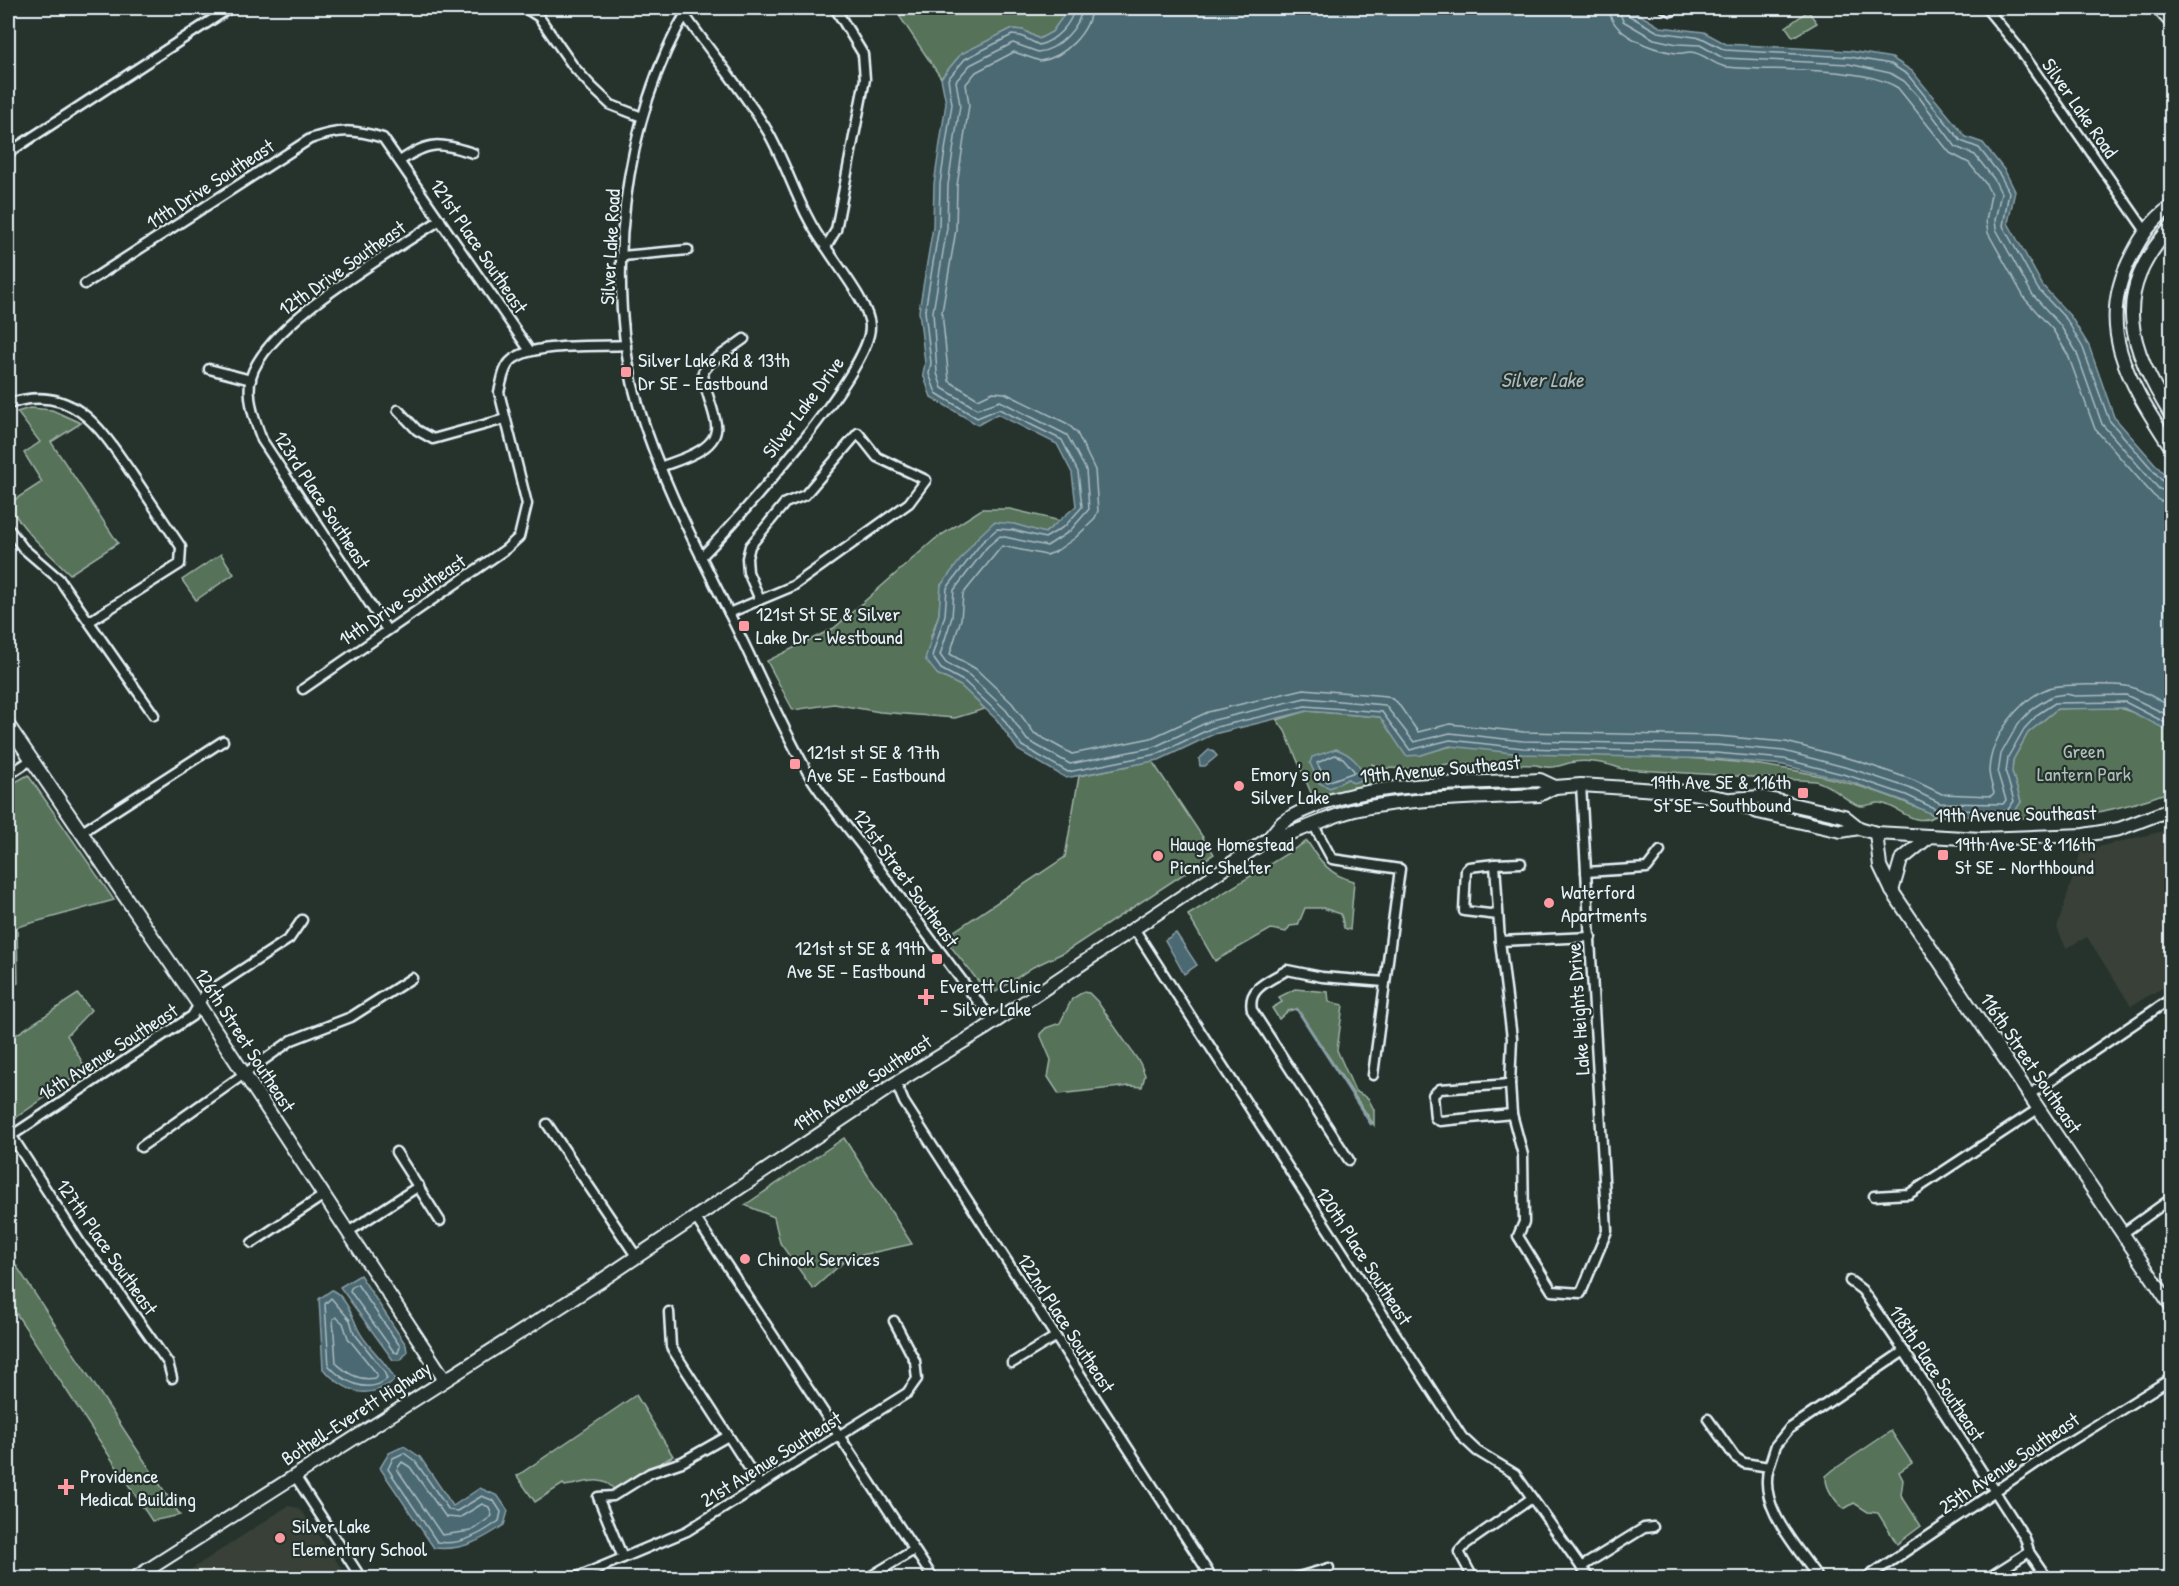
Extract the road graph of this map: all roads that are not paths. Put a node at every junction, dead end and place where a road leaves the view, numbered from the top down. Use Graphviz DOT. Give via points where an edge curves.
graph roads {
  1 [pos="230,8"];
  2 [pos="525,8"];
  3 [pos="835,8"];
  4 [pos="1986,8"];
  5 [pos="2158,8"];
  6 [pos="684,10"];
  7 [pos="2172,23"];
  8 [pos="642,117"];
  9 [pos="359,131"];
  10 [pos="8,153"];
  11 [pos="473,153"];
  12 [pos="400,161"];
  13 [pos="2172,206"];
  14 [pos="440,220"];
  15 [pos="2172,226"];
  16 [pos="2145,230"];
  17 [pos="826,248"];
  18 [pos="688,250"];
  19 [pos="622,256"];
  20 [pos="85,284"];
  21 [pos="744,339"];
  22 [pos="626,345"];
  23 [pos="530,351"];
  24 [pos="209,369"];
  25 [pos="251,380"];
  26 [pos="8,404"];
  27 [pos="398,410"];
  28 [pos="2172,417"];
  29 [pos="505,419"];
  30 [pos="2172,449"];
  31 [pos="660,467"];
  32 [pos="8,528"];
  33 [pos="701,556"];
  34 [pos="760,600"];
  35 [pos="729,613"];
  36 [pos="90,621"];
  37 [pos="387,630"];
  38 [pos="303,689"];
  39 [pos="154,715"];
  40 [pos="8,725"];
  41 [pos="223,741"];
  42 [pos="31,760"];
  43 [pos="8,775"];
  44 [pos="1581,785"];
  45 [pos="1555,786"];
  46 [pos="2172,809"];
  47 [pos="1313,824"];
  48 [pos="82,832"];
  49 [pos="1876,833"];
  50 [pos="1930,836"];
  51 [pos="1268,839"];
  52 [pos="1660,851"];
  53 [pos="1521,863"];
  54 [pos="1495,864"];
  55 [pos="1586,872"];
  56 [pos="1892,891"];
  57 [pos="1498,915"];
  58 [pos="302,920"];
  59 [pos="1135,930"];
  60 [pos="1590,937"];
  61 [pos="1500,941"];
  62 [pos="412,978"];
  63 [pos="1385,982"];
  64 [pos="2172,998"];
  65 [pos="200,1005"];
  66 [pos="994,1022"];
  67 [pos="244,1074"];
  68 [pos="1373,1075"];
  69 [pos="896,1083"];
  70 [pos="1510,1084"];
  71 [pos="2029,1095"];
  72 [pos="2038,1109"];
  73 [pos="1512,1114"];
  74 [pos="547,1124"];
  75 [pos="9,1137"];
  76 [pos="141,1147"];
  77 [pos="396,1152"];
  78 [pos="1349,1160"];
  79 [pos="419,1186"];
  80 [pos="324,1195"];
  81 [pos="1874,1196"];
  82 [pos="2172,1198"];
  83 [pos="695,1216"];
  84 [pos="440,1221"];
  85 [pos="348,1232"];
  86 [pos="2122,1234"];
  87 [pos="252,1243"];
  88 [pos="636,1256"];
  89 [pos="1850,1281"];
  90 [pos="599,1282"];
  91 [pos="2172,1307"];
  92 [pos="669,1312"];
  93 [pos="894,1321"];
  94 [pos="1055,1336"];
  95 [pos="1904,1351"];
  96 [pos="1012,1363"];
  97 [pos="172,1378"];
  98 [pos="2172,1378"];
  99 [pos="445,1380"];
  100 [pos="1708,1419"];
  101 [pos="840,1435"];
  102 [pos="728,1436"];
  103 [pos="1769,1467"];
  104 [pos="295,1476"];
  105 [pos="760,1485"];
  106 [pos="1995,1492"];
  107 [pos="1532,1497"];
  108 [pos="1653,1527"];
  109 [pos="914,1550"];
  110 [pos="2029,1552"];
  111 [pos="623,1558"];
  112 [pos="1581,1567"];
  113 [pos="1329,1568"];
  114 [pos="135,1578"];
  115 [pos="361,1578"];
  116 [pos="575,1578"];
  117 [pos="868,1578"];
  118 [pos="933,1578"];
  119 [pos="1212,1578"];
  120 [pos="1296,1578"];
  121 [pos="1473,1578"];
  122 [pos="1589,1578"];
  123 [pos="1818,1578"];
  124 [pos="1866,1578"];
  125 [pos="1988,1578"];
  126 [pos="2047,1578"];
  1 -- 10 [label="street"];
  2 -- 8 [label="street" via="540,17 573,66 604,99"];
  3 -- 17 [label="street" via="863,54 865,79 836,230"];
  4 -- 16 [label="street, Silver Lake Road" via="2018,47"];
  5 -- 7 [label="main road"];
  6 -- 8 [label="street, Silver Lake Road" via="654,76"];
  6 -- 17 [label="street, Silver Lake Drive" via="746,96"];
  8 -- 19 [label="street, Silver Lake Road" via="628,192"];
  9 -- 12 [label="street, 121st Place Southeast" via="383,138"];
  9 -- 20 [label="street, 11th Drive Southeast" via="334,130 310,139"];
  11 -- 12 [label="street, 121st Place Southeast" via="437,143"];
  12 -- 14 [label="street, 121st Place Southeast"];
  13 -- 16 [label="main road"];
  14 -- 23 [label="street, 121st Place Southeast"];
  14 -- 25 [label="street, 12th Drive Southeast" via="293,320 267,349"];
  15 -- 28 [label="main road" via="2152,247 2130,299 2141,360"];
  16 -- 30 [label="main road" via="2124,270 2116,298 2116,334 2130,382"];
  17 -- 33 [label="street, Silver Lake Drive" via="866,311 870,324 863,354 841,391"];
  18 -- 19 [label="street"];
  19 -- 22 [label="street, Silver Lake Road"];
  21 -- 31 [label="street" via="703,372 716,426 714,436 700,451"];
  22 -- 23 [label="street"];
  22 -- 31 [label="street, Silver Lake Road" via="638,405"];
  23 -- 29 [label="street" via="510,361 503,374 499,392"];
  24 -- 25 [label="street"];
  25 -- 37 [label="street, 123rd Place Southeast" via="253,413 262,440"];
  26 -- 36 [label="street" via="21,400 60,401 94,420 181,547 180,564"];
  27 -- 29 [label="street" via="417,430 433,439"];
  29 -- 37 [label="street, 14th Drive Southeast" via="527,504 519,537"];
  31 -- 33 [label="street, Silver Lake Road"];
  32 -- 36 [label="street" via="23,548 59,579"];
  33 -- 35 [label="street, 121st Street Southeast"];
  34 -- 34 [label="street" via="793,586 909,503 926,480 877,457 858,433 805,495 785,503 750,546 748,572"];
  34 -- 35 [label="street"];
  35 -- 66 [label="street, 121st Street Southeast" via="808,774"];
  36 -- 39 [label="street"];
  37 -- 38 [label="street, 14th Drive Southeast"];
  40 -- 42 [label="main road, 126th Street Southeast"];
  41 -- 48 [label="street"];
  42 -- 43 [label="street"];
  42 -- 48 [label="main road, 126th Street Southeast"];
  44 -- 45 [label="main road, 19th Avenue Southeast"];
  44 -- 49 [label="main road, 19th Avenue Southeast" via="1642,787 1727,800 1758,812 1840,831 1859,828"];
  44 -- 55 [label="street, Lake Heights Drive"];
  45 -- 47 [label="main road, 19th Avenue Southeast" via="1539,795 1385,805"];
  45 -- 51 [label="main road, 19th Avenue Southeast" via="1540,780 1357,794 1306,810 1282,823"];
  46 -- 50 [label="main road, 19th Avenue Southeast" via="2119,829 2084,835 1981,839"];
  47 -- 51 [label="main road, 19th Avenue Southeast" via="1290,836"];
  47 -- 63 [label="street" via="1332,859 1400,869"];
  48 -- 65 [label="main road, 126th Street Southeast"];
  49 -- 50 [label="main road, 19th Avenue Southeast"];
  49 -- 56 [label="main road, 116th Street Southeast" via="1880,866"];
  50 -- 56 [label="main road" via="1901,860"];
  51 -- 59 [label="main road, 19th Avenue Southeast"];
  52 -- 55 [label="street" via="1647,868"];
  53 -- 54 [label="street"];
  54 -- 57 [label="street"];
  54 -- 57 [label="street" via="1467,870 1463,906 1468,913"];
  55 -- 60 [label="street, Lake Heights Drive"];
  56 -- 71 [label="main road, 116th Street Southeast"];
  57 -- 61 [label="street"];
  58 -- 65 [label="street, 16th Avenue Southeast" via="289,939 205,994"];
  59 -- 66 [label="main road, 19th Avenue Southeast"];
  59 -- 107 [label="street, 120th Place Southeast" via="1462,1437 1515,1474"];
  60 -- 61 [label="street"];
  60 -- 73 [label="street, Lake Heights Drive" via="1607,1231 1581,1293 1552,1291 1518,1236 1524,1222 1523,1155"];
  61 -- 70 [label="street" via="1512,1038"];
  62 -- 67 [label="street" via="351,1017 292,1040"];
  63 -- 68 [label="street"];
  63 -- 78 [label="street" via="1322,978 1287,970 1253,991 1250,1000 1252,1010"];
  64 -- 71 [label="street"];
  65 -- 67 [label="main road, 126th Street Southeast"];
  65 -- 75 [label="street, 16th Avenue Southeast" via="192,1016"];
  66 -- 69 [label="main road, 19th Avenue Southeast"];
  67 -- 76 [label="street"];
  67 -- 80 [label="main road, 126th Street Southeast"];
  69 -- 83 [label="main road, 19th Avenue Southeast"];
  69 -- 94 [label="street, 122nd Place Southeast" via="904,1102"];
  70 -- 73 [label="street"];
  70 -- 73 [label="street" via="1440,1089 1433,1095 1433,1113 1440,1121"];
  71 -- 72 [label="main road, 116th Street Southeast"];
  72 -- 81 [label="street" via="1909,1194"];
  72 -- 86 [label="main road, 116th Street Southeast"];
  74 -- 88 [label="street"];
  75 -- 97 [label="street, 127th Place Southeast" via="168,1363"];
  77 -- 79 [label="street"];
  79 -- 84 [label="street"];
  79 -- 85 [label="street"];
  80 -- 85 [label="main road, 126th Street Southeast"];
  80 -- 87 [label="street"];
  82 -- 86 [label="street"];
  83 -- 88 [label="main road, 19th Avenue Southeast"];
  83 -- 101 [label="street"];
  85 -- 99 [label="main road, 126th Street Southeast"];
  86 -- 91 [label="main road, 116th Street Southeast"];
  88 -- 90 [label="main road, 19th Avenue Southeast"];
  89 -- 95 [label="street, 118th Place Southeast" via="1862,1290"];
  90 -- 99 [label="main road, Bothell-Everett Highway"];
  92 -- 102 [label="street" via="671,1347"];
  93 -- 101 [label="street, 21st Avenue Southeast" via="915,1361 917,1379 907,1393"];
  94 -- 96 [label="street"];
  94 -- 119 [label="street, 122nd Place Southeast"];
  95 -- 103 [label="street" via="1790,1430 1776,1445"];
  95 -- 106 [label="street, 118th Place Southeast"];
  98 -- 106 [label="street, 25th Avenue Southeast"];
  99 -- 104 [label="main road, Bothell-Everett Highway"];
  100 -- 103 [label="street" via="1735,1456 1744,1463"];
  101 -- 105 [label="street, 21st Avenue Southeast"];
  101 -- 109 [label="street"];
  102 -- 105 [label="street"];
  102 -- 111 [label="street" via="682,1462 650,1473 613,1496 598,1497"];
  103 -- 123 [label="street" via="1768,1489 1773,1510"];
  104 -- 114 [label="main road, Bothell-Everett Highway"];
  104 -- 115 [label="street"];
  105 -- 111 [label="street, 21st Avenue Southeast" via="687,1531"];
  106 -- 110 [label="street, 118th Place Southeast" via="2025,1538"];
  106 -- 124 [label="street, 25th Avenue Southeast"];
  107 -- 112 [label="street, 120th Place Southeast"];
  107 -- 121 [label="street" via="1459,1552"];
  108 -- 112 [label="street" via="1644,1528"];
  109 -- 117 [label="street"];
  109 -- 118 [label="street"];
  110 -- 125 [label="street"];
  110 -- 126 [label="street, 118th Place Southeast"];
  111 -- 116 [label="street, 21st Avenue Southeast"];
  112 -- 122 [label="street, 120th Place Southeast"];
  113 -- 120 [label="street"];
}
